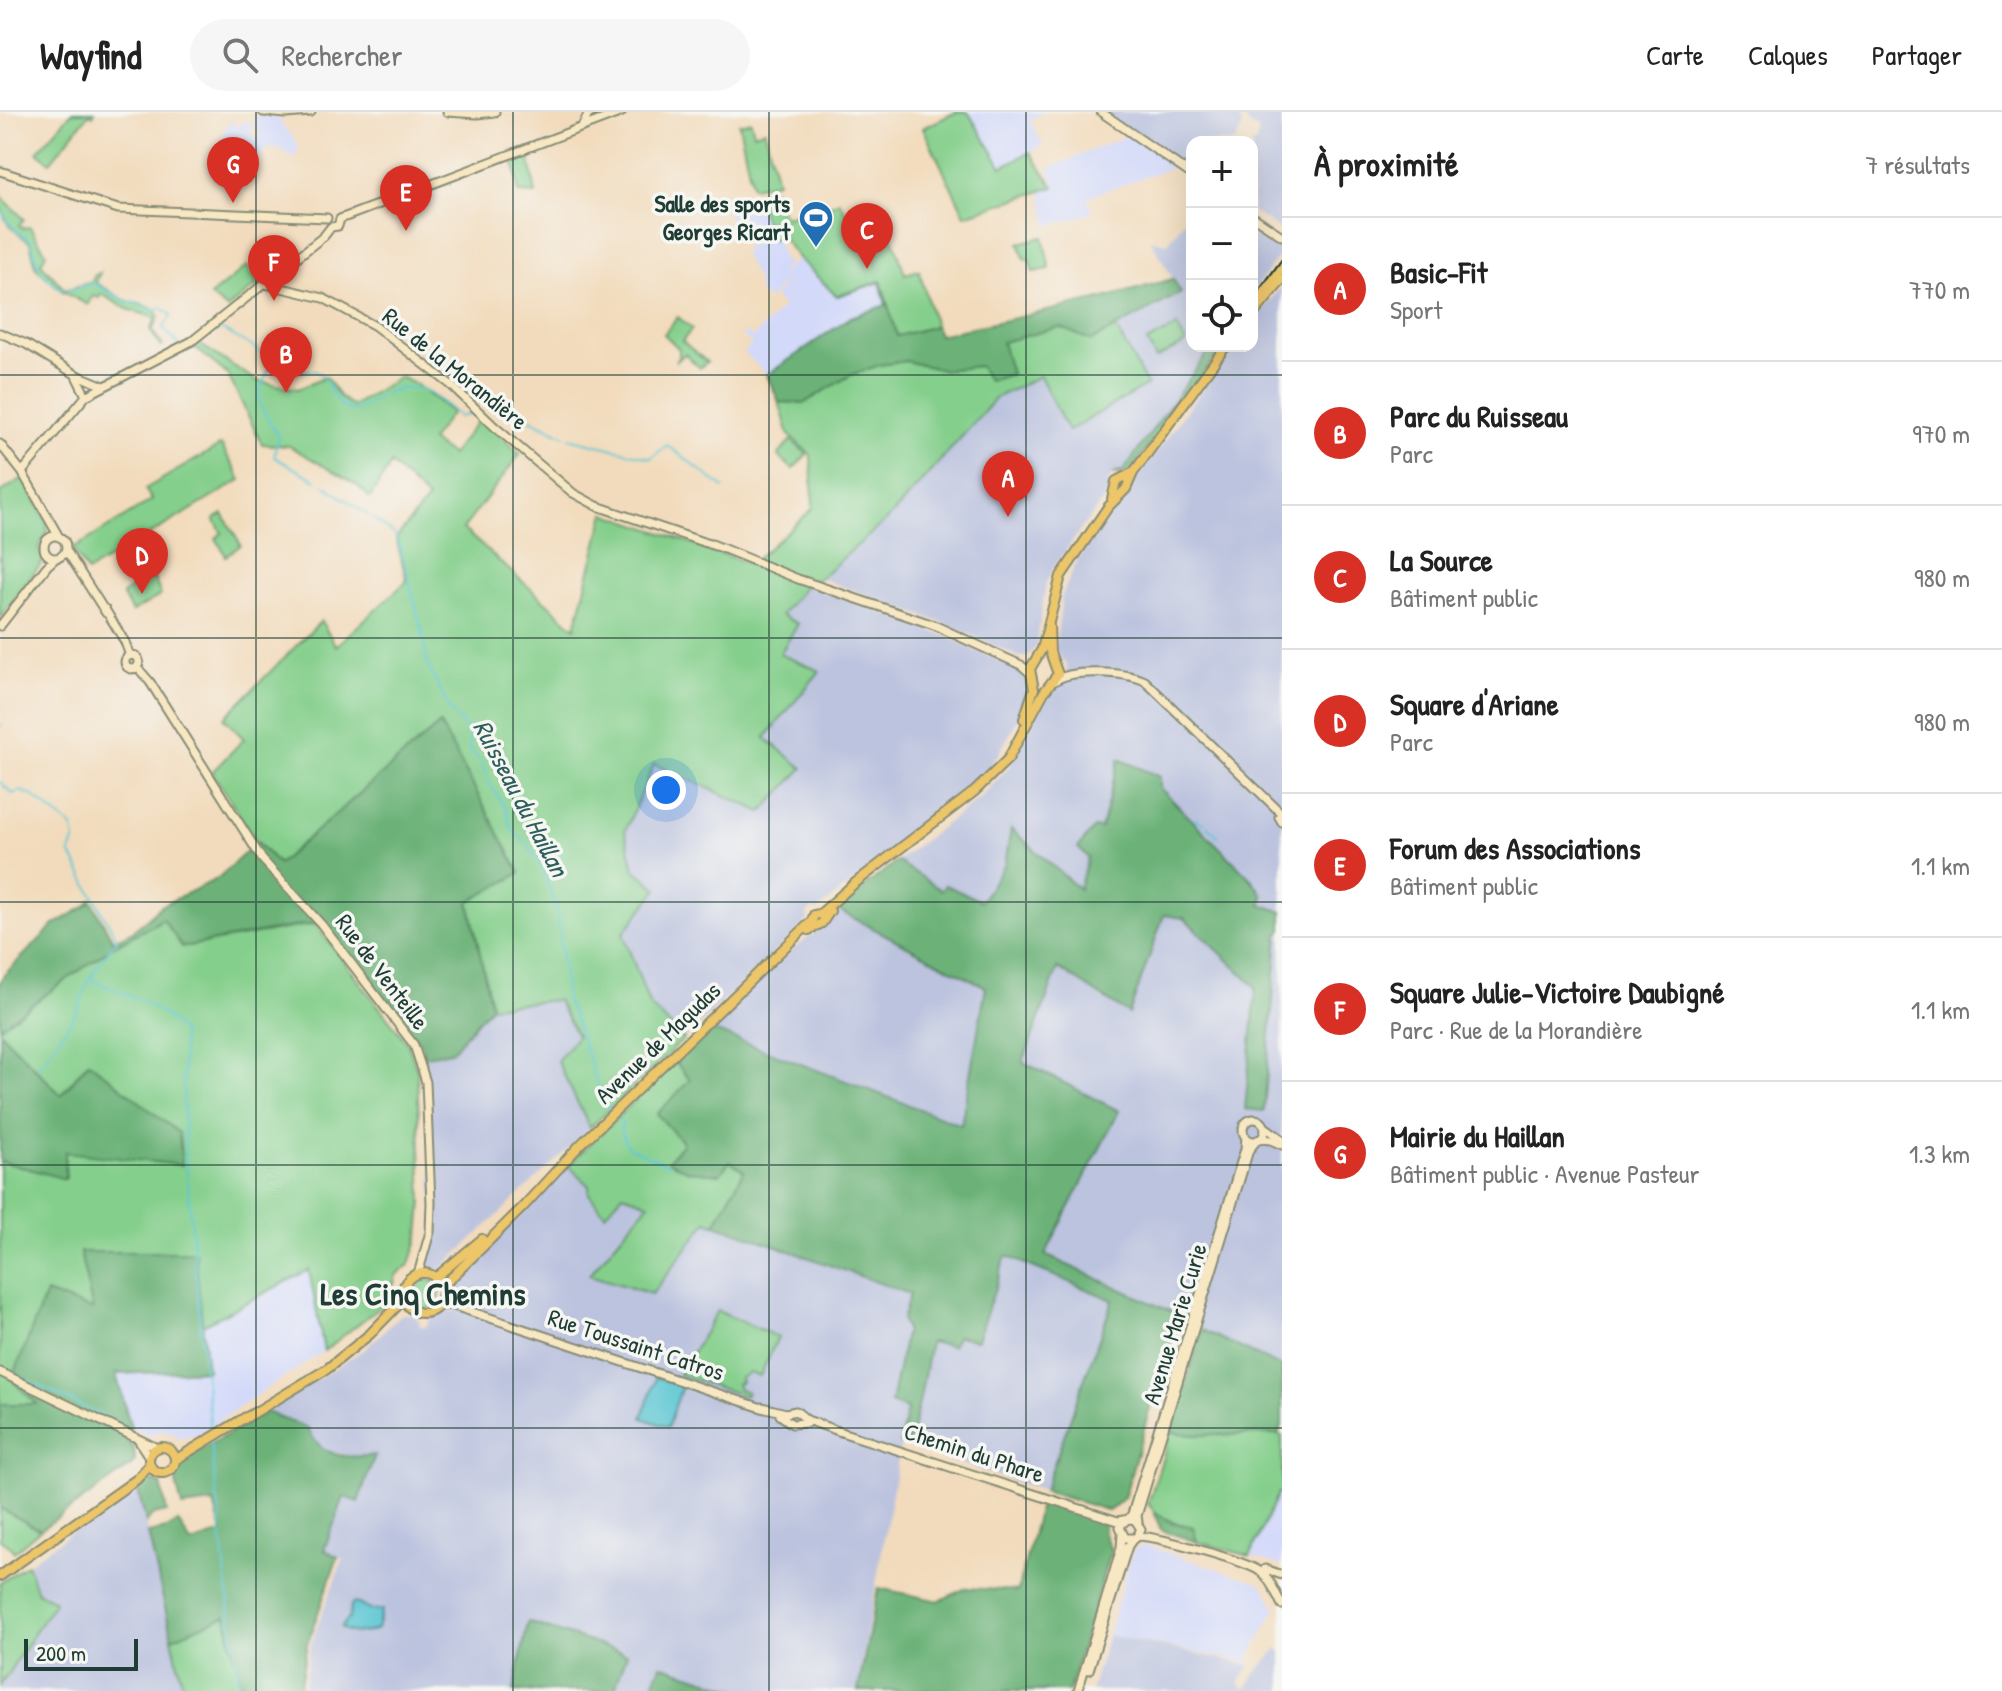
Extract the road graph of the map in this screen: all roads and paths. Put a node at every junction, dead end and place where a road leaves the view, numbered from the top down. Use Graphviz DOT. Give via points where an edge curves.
graph roads {
  1 [pos="263,112"];
  2 [pos="311,112"];
  3 [pos="447,112"];
  4 [pos="495,112"];
  5 [pos="622,112"];
  6 [pos="1101,112"];
  7 [pos="587,116"];
  8 [pos="604,116"];
  9 [pos="0,171"];
  10 [pos="1186,171"];
  11 [pos="327,218"];
  12 [pos="340,219"];
  13 [pos="1258,220"];
  14 [pos="331,227"];
  15 [pos="1282,239"];
  16 [pos="1282,271"];
  17 [pos="1282,280"];
  18 [pos="265,284"];
  19 [pos="1271,294"];
  20 [pos="1258,305"];
  21 [pos="1258,308"];
  22 [pos="0,333"];
  23 [pos="1223,352"];
  24 [pos="75,374"];
  25 [pos="104,386"];
  26 [pos="86,396"];
  27 [pos="0,444"];
  28 [pos="22,472"];
  29 [pos="49,520"];
  30 [pos="59,537"];
  31 [pos="48,540"];
  32 [pos="46,553"];
  33 [pos="61,555"];
  34 [pos="44,570"];
  35 [pos="1049,625"];
  36 [pos="0,626"];
  37 [pos="1036,660"];
  38 [pos="1055,663"];
  39 [pos="1021,665"];
  40 [pos="1069,673"];
  41 [pos="1032,677"];
  42 [pos="1051,683"];
  43 [pos="986,781"];
  44 [pos="1281,812"];
  45 [pos="1282,822"];
  46 [pos="1263,1124"];
  47 [pos="1246,1137"];
  48 [pos="1258,1139"];
  49 [pos="1282,1142"];
  50 [pos="569,1156"];
  51 [pos="427,1276"];
  52 [pos="442,1292"];
  53 [pos="406,1303"];
  54 [pos="451,1305"];
  55 [pos="438,1306"];
  56 [pos="0,1372"];
  57 [pos="799,1420"];
  58 [pos="133,1436"];
  59 [pos="157,1448"];
  60 [pos="174,1456"];
  61 [pos="151,1464"];
  62 [pos="1092,1512"];
  63 [pos="1128,1519"];
  64 [pos="1138,1531"];
  65 [pos="1121,1533"];
  66 [pos="1265,1569"];
  67 [pos="1282,1575"];
  68 [pos="0,1576"];
  69 [pos="1282,1592"];
  70 [pos="1282,1605"];
  71 [pos="1080,1691"];
  1 -- 2 [label="street"];
  3 -- 4 [label="street"];
  5 -- 8 [label="street"];
  6 -- 10 [label="street"];
  7 -- 8 [label="street"];
  7 -- 12 [label="street" via="413,193"];
  9 -- 11 [label="street" via="118,209"];
  11 -- 12 [label="street" via="334,213"];
  11 -- 14 [label="street"];
  12 -- 14 [label="street"];
  13 -- 15 [label="street"];
  14 -- 18 [label="street"];
  16 -- 19 [label="street"];
  16 -- 20 [label="main road"];
  17 -- 19 [label="main road"];
  18 -- 25 [label="street" via="193,340"];
  18 -- 39 [label="street, Rue de la Morandière" via="323,298 375,326 566,485 600,503 951,631"];
  19 -- 21 [label="main road"];
  22 -- 24 [label="street"];
  23 -- 35 [label="main road" via="1061,576"];
  24 -- 25 [label="street"];
  24 -- 26 [label="street"];
  25 -- 26 [label="street"];
  26 -- 28 [label="street"];
  27 -- 28 [label="street"];
  28 -- 29 [label="street"];
  29 -- 30 [label="street"];
  29 -- 31 [label="street"];
  30 -- 31 [label="street"];
  30 -- 33 [label="street" via="64,541"];
  31 -- 32 [label="street"];
  32 -- 33 [label="street"];
  32 -- 34 [label="street"];
  33 -- 34 [label="street"];
  33 -- 51 [label="street, Rue de Venteille" via="74,562 270,867 414,1045 426,1082 431,1203 430,1232 421,1260"];
  34 -- 36 [label="street"];
  35 -- 37 [label="main road"];
  35 -- 38 [label="main road"];
  37 -- 38 [label="main road"];
  37 -- 39 [label="street"];
  37 -- 41 [label="main road"];
  38 -- 40 [label="street"];
  38 -- 42 [label="main road" via="1058,674"];
  39 -- 41 [label="street, Rue de la Morandière"];
  40 -- 42 [label="street"];
  40 -- 44 [label="street" via="1127,675 1145,681"];
  41 -- 42 [label="main road" via="1041,685"];
  41 -- 43 [label="main road" via="1031,703 1023,722"];
  42 -- 43 [label="main road" via="1008,759"];
  43 -- 50 [label="main road, Avenue de Magudas" via="860,880 822,916 821,925 814,923"];
  44 -- 45 [label="street"];
  46 -- 47 [label="street" via="1247,1122"];
  46 -- 48 [label="street"];
  46 -- 49 [label="street"];
  47 -- 48 [label="street"];
  47 -- 63 [label="street, Avenue Marie Curie"];
  48 -- 49 [label="street"];
  48 -- 64 [label="street, Avenue Marie Curie" via="1249,1150 1191,1337 1137,1516"];
  50 -- 51 [label="main road, Avenue de Magudas" via="479,1242"];
  50 -- 52 [label="main road, Avenue de Magudas"];
  51 -- 52 [label="main road"];
  51 -- 53 [label="main road" via="408,1281"];
  52 -- 54 [label="street, Rue Toussaint Catros"];
  52 -- 55 [label="main road"];
  53 -- 55 [label="main road" via="425,1313"];
  53 -- 60 [label="main road" via="316,1376"];
  54 -- 55 [label="street, Rue Toussaint Catros"];
  54 -- 57 [label="street, Rue Toussaint Catros" via="788,1416 796,1411"];
  56 -- 58 [label="street"];
  57 -- 62 [label="street, Chemin du Phare"];
  58 -- 59 [label="street"];
  58 -- 61 [label="street"];
  59 -- 60 [label="main road"];
  59 -- 61 [label="main road"];
  60 -- 61 [label="main road" via="167,1473"];
  61 -- 68 [label="main road"];
  62 -- 63 [label="street, Chemin du Phare"];
  62 -- 65 [label="street, Chemin du Phare"];
  63 -- 64 [label="street, Chemin du Phare"];
  63 -- 65 [label="street, Avenue Marie Curie"];
  64 -- 65 [label="street, Chemin du Phare"];
  64 -- 66 [label="street"];
  64 -- 70 [label="street" via="1254,1568 1266,1577"];
  64 -- 71 [label="street, Avenue Marie Curie" via="1128,1546"];
  65 -- 71 [label="street"];
  66 -- 67 [label="street"];
  66 -- 69 [label="street"];
}
